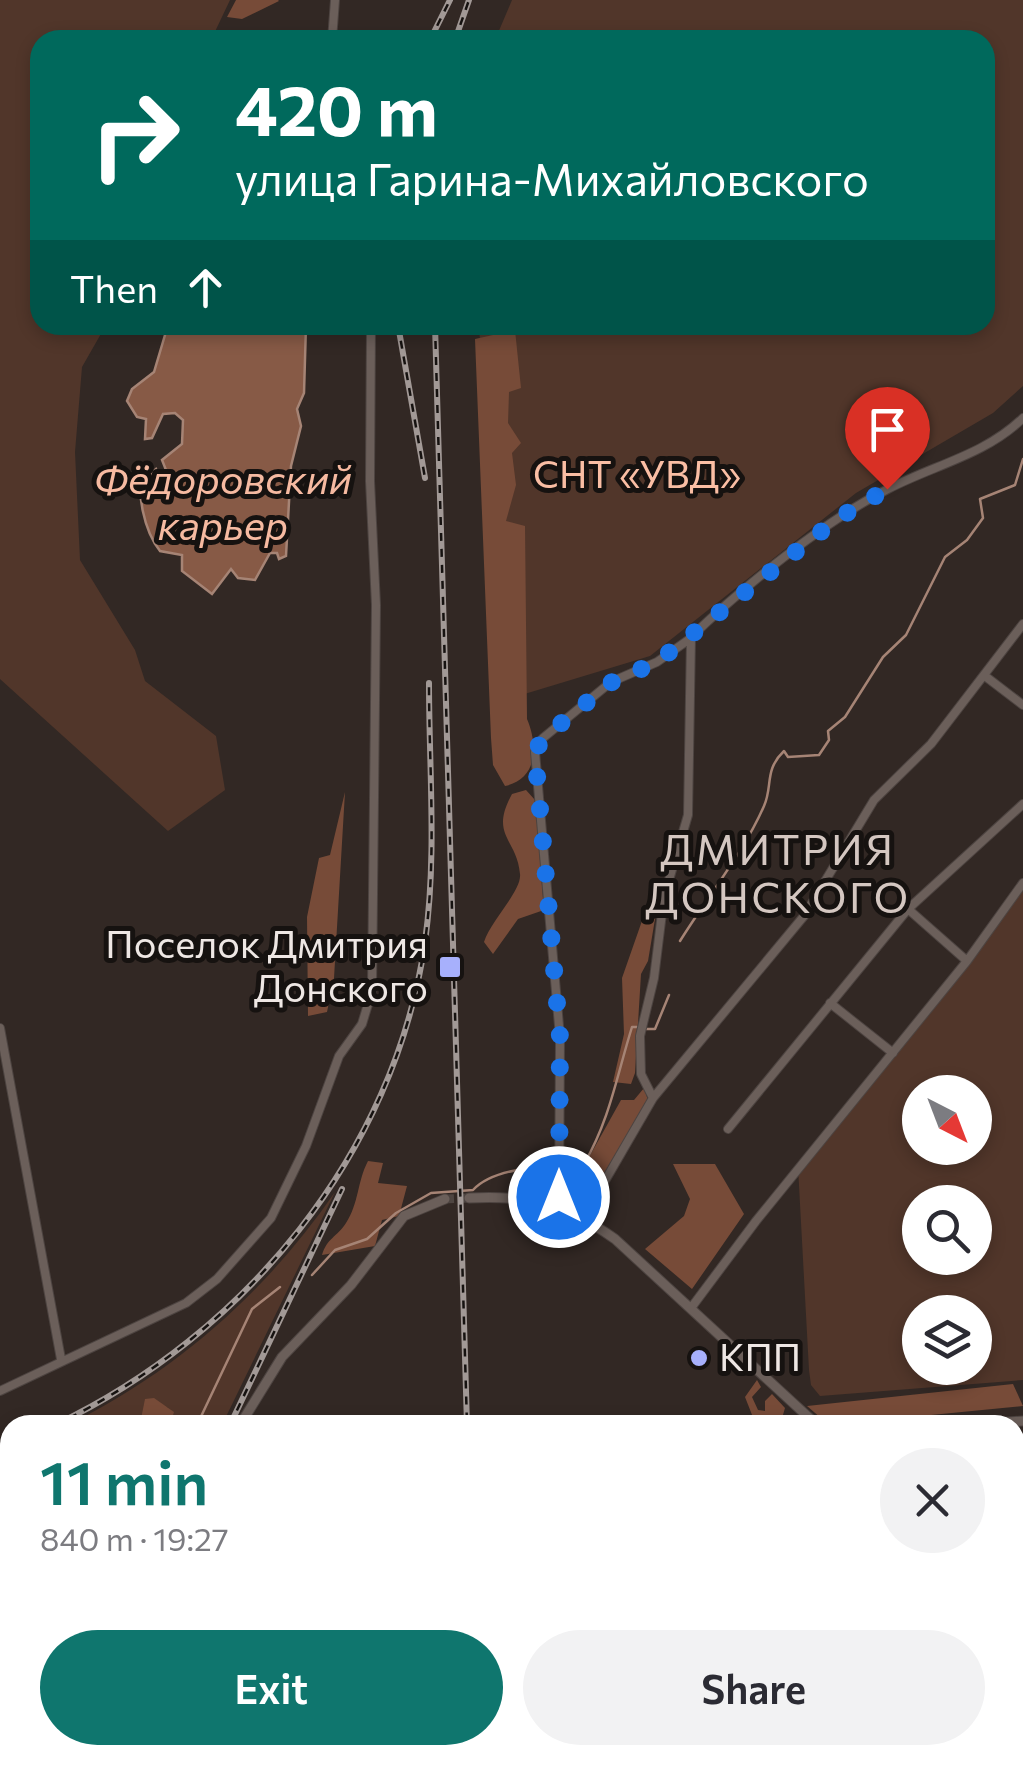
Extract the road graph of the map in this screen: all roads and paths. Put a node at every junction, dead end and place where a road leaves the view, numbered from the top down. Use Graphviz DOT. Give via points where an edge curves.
graph roads {
  1 [pos="334,0"];
  2 [pos="332,30"];
  3 [pos="371,335"];
  4 [pos="1023,418"];
  5 [pos="1023,624"];
  6 [pos="691,638"];
  7 [pos="985,676"];
  8 [pos="1023,704"];
  9 [pos="1023,804"];
  10 [pos="1023,884"];
  11 [pos="908,909"];
  12 [pos="967,961"];
  13 [pos="830,1003"];
  14 [pos="0,1028"];
  15 [pos="894,1053"];
  16 [pos="653,1098"];
  17 [pos="728,1130"];
  18 [pos="445,1198"];
  19 [pos="469,1198"];
  20 [pos="559,1205"];
  21 [pos="584,1217"];
  22 [pos="691,1308"];
  23 [pos="61,1358"];
  24 [pos="0,1391"];
  25 [pos="246,1415"];
  26 [pos="806,1415"];
  1 -- 2 [label="street"];
  3 -- 23 [label="street" via="376,803 367,1012 333,1069 271,1218 196,1296"];
  4 -- 6 [label="street" via="1002,439 887,489 837,519"];
  5 -- 7 [label="street"];
  6 -- 16 [label="street" via="688,815 664,897 640,1036 641,1074"];
  6 -- 20 [label="street" via="612,682 535,752 560,1037"];
  7 -- 8 [label="street"];
  7 -- 16 [label="street" via="931,744 874,800 804,916"];
  9 -- 11 [label="street"];
  10 -- 12 [label="street"];
  11 -- 12 [label="street"];
  11 -- 13 [label="street"];
  12 -- 15 [label="street"];
  13 -- 15 [label="street"];
  13 -- 17 [label="street"];
  14 -- 23 [label="street"];
  15 -- 22 [label="street"];
  16 -- 21 [label="street"];
  18 -- 25 [label="street" via="404,1216 282,1357"];
  19 -- 20 [label="street"];
  20 -- 21 [label="street"];
  21 -- 22 [label="street"];
  22 -- 26 [label="street"];
  23 -- 24 [label="street"];
}
